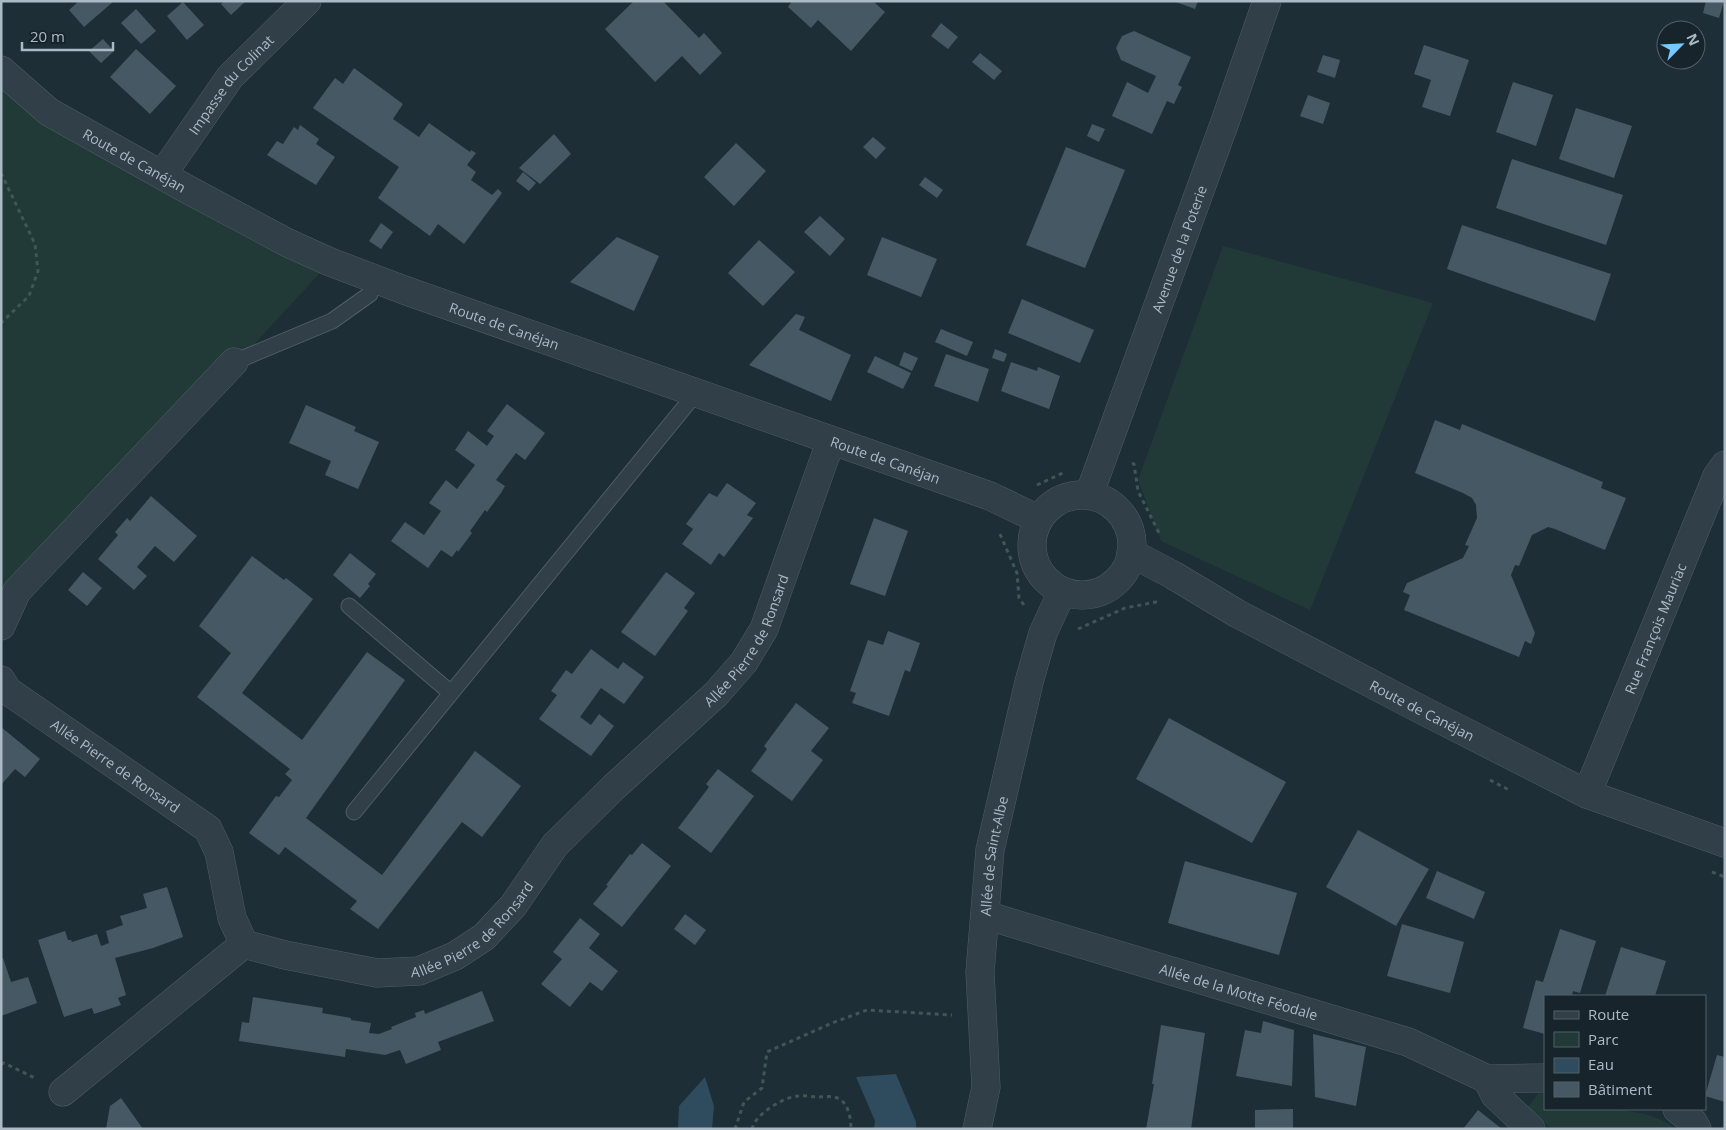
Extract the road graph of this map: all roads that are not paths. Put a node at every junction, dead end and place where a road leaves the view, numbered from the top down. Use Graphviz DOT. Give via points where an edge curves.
graph roads {
  1 [pos="307,1"];
  2 [pos="1267,1"];
  3 [pos="1,70"];
  4 [pos="162,175"];
  5 [pos="370,294"];
  6 [pos="234,362"];
  7 [pos="696,393"];
  8 [pos="832,441"];
  9 [pos="1725,465"];
  10 [pos="1088,495"];
  11 [pos="1038,519"];
  12 [pos="1131,554"];
  13 [pos="1062,592"];
  14 [pos="349,606"];
  15 [pos="1,626"];
  16 [pos="1,680"];
  17 [pos="451,693"];
  18 [pos="1588,794"];
  19 [pos="354,812"];
  20 [pos="1725,843"];
  21 [pos="985,915"];
  22 [pos="244,944"];
  23 [pos="1544,1078"];
  24 [pos="1487,1079"];
  25 [pos="63,1092"];
  26 [pos="1678,1110"];
  27 [pos="977,1129"];
  28 [pos="1531,1129"];
  29 [pos="1697,1129"];
  1 -- 4 [label="street, Impasse du Colinat" via="230,77"];
  2 -- 10 [label="street, Avenue de la Poterie"];
  3 -- 4 [label="street, Route de Canéjan" via="49,112"];
  4 -- 7 [label="street, Route de Canéjan" via="330,262"];
  5 -- 6 [label="lane" via="332,321"];
  6 -- 15 [label="street" via="17,591"];
  7 -- 8 [label="street, Route de Canéjan"];
  7 -- 17 [label="lane"];
  8 -- 11 [label="street, Route de Canéjan" via="990,496"];
  8 -- 22 [label="street, Allée Pierre de Ronsard" via="764,629 744,662 716,694 555,845 513,906 484,937 455,956 419,971 377,973"];
  9 -- 18 [label="street, Rue François Mauriac" via="1717,476"];
  10 -- 11 [label="street" via="1060,499"];
  10 -- 12 [label="street" via="1117,509 1127,522 1132,537"];
  11 -- 13 [label="street" via="1032,535 1032,552 1037,568"];
  12 -- 13 [label="street" via="1127,568 1106,589 1092,594"];
  12 -- 18 [label="street, Route de Canéjan" via="1409,704"];
  13 -- 21 [label="street, Allée de Saint-Albe" via="1043,633 1029,682 990,850"];
  14 -- 17 [label="lane"];
  16 -- 22 [label="street, Allée Pierre de Ronsard" via="8,691 208,829 219,852 232,918"];
  17 -- 19 [label="lane"];
  18 -- 20 [label="street, Route de Canéjan"];
  21 -- 24 [label="street, Allée de la Motte Féodale" via="1408,1042"];
  21 -- 27 [label="street, Allée de Saint-Albe" via="980,972 986,1087"];
  22 -- 25 [label="street"];
  23 -- 24 [label="street, Allée de la Motte Féodale"];
  24 -- 28 [label="street" via="1495,1095"];
  26 -- 29 [label="street"];
}
